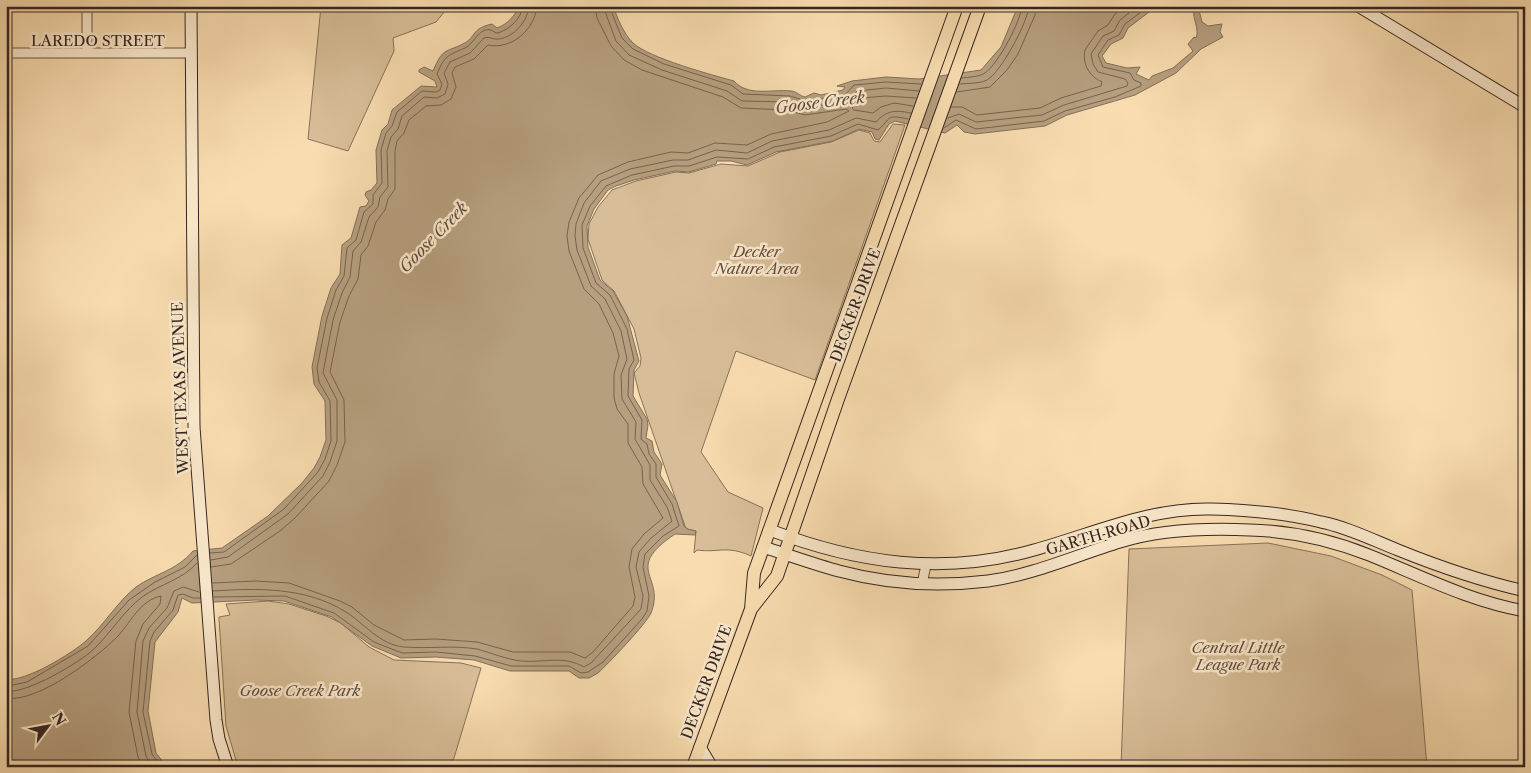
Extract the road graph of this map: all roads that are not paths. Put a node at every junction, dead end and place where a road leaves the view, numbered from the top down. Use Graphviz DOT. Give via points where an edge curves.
graph roads {
  1 [pos="87,6"];
  2 [pos="191,6"];
  3 [pos="958,6"];
  4 [pos="980,6"];
  5 [pos="1358,6"];
  6 [pos="6,53"];
  7 [pos="87,53"];
  8 [pos="191,53"];
  9 [pos="1525,107"];
  10 [pos="1219,509"];
  11 [pos="1117,524"];
  12 [pos="1217,529"];
  13 [pos="770,530"];
  14 [pos="1350,531"];
  15 [pos="790,537"];
  16 [pos="1122,541"];
  17 [pos="1343,546"];
  18 [pos="763,547"];
  19 [pos="784,554"];
  20 [pos="1008,556"];
  21 [pos="926,566"];
  22 [pos="1012,575"];
  23 [pos="922,584"];
  24 [pos="1525,591"];
  25 [pos="751,610"];
  26 [pos="1525,610"];
  27 [pos="700,747"];
  28 [pos="228,767"];
  29 [pos="692,767"];
  30 [pos="712,767"];
  1 -- 7 [label="street"];
  2 -- 8 [label="main road, WEST TEXAS AVENUE"];
  3 -- 13 [label="main road, DECKER DRIVE"];
  4 -- 15 [label="main road, DECKER DRIVE"];
  5 -- 9 [label="main road"];
  6 -- 7 [label="street, LAREDO STREET"];
  7 -- 8 [label="street, LAREDO STREET"];
  8 -- 28 [label="main road, WEST TEXAS AVENUE" via="194,427 216,720"];
  10 -- 11 [label="main road, GARTH ROAD" via="1153,514"];
  10 -- 12 [label="main road"];
  10 -- 14 [label="main road, GARTH ROAD" via="1251,510 1313,520"];
  11 -- 16 [label="main road"];
  11 -- 20 [label="main road, GARTH ROAD"];
  12 -- 16 [label="main road, GARTH ROAD" via="1156,534"];
  12 -- 17 [label="main road, GARTH ROAD" via="1286,532"];
  13 -- 15 [label="main road, GARTH ROAD"];
  13 -- 18 [label="main road, DECKER DRIVE"];
  14 -- 17 [label="main road"];
  14 -- 24 [label="main road, GARTH ROAD" via="1456,573"];
  15 -- 19 [label="main road, DECKER DRIVE"];
  15 -- 21 [label="main road, GARTH ROAD" via="848,555"];
  16 -- 22 [label="main road, GARTH ROAD"];
  17 -- 26 [label="main road, GARTH ROAD" via="1479,600"];
  18 -- 19 [label="main road, GARTH ROAD"];
  18 -- 25 [label="main road, DECKER DRIVE" via="754,573"];
  19 -- 23 [label="main road, GARTH ROAD" via="839,571"];
  19 -- 25 [label="main road, DECKER DRIVE" via="777,576"];
  20 -- 21 [label="main road, GARTH ROAD" via="955,565"];
  20 -- 22 [label="main road"];
  21 -- 23 [label="street"];
  22 -- 23 [label="main road, GARTH ROAD" via="963,583"];
  25 -- 27 [label="main road, DECKER DRIVE"];
  27 -- 29 [label="main road, DECKER DRIVE"];
  27 -- 30 [label="main road"];
}
